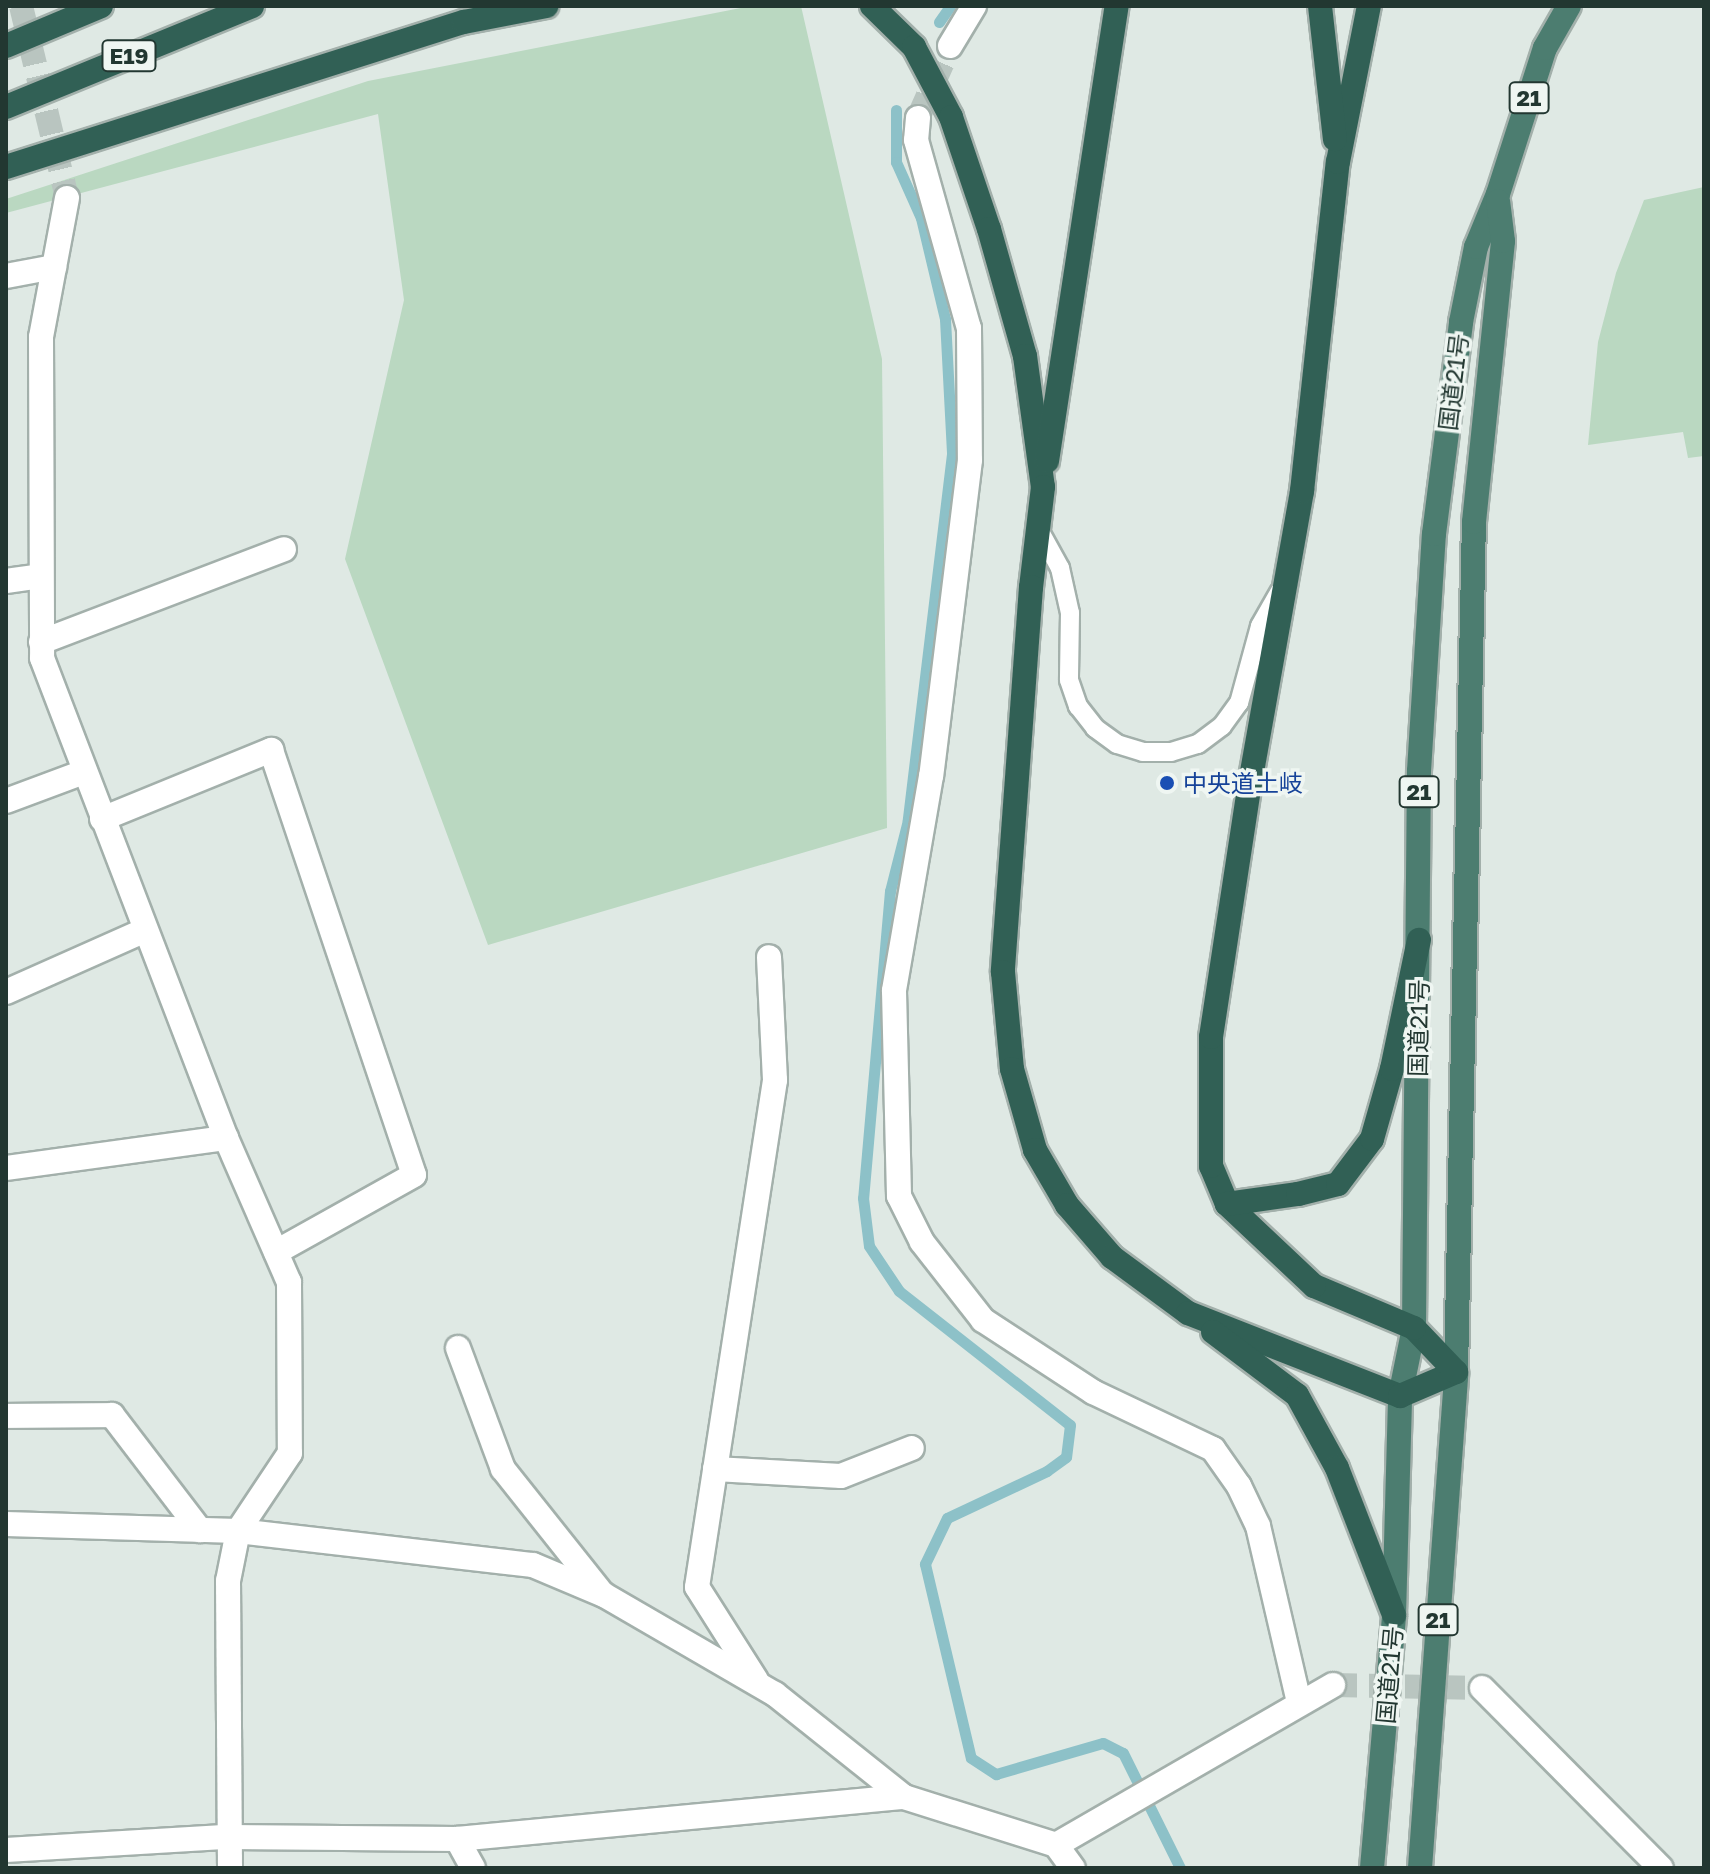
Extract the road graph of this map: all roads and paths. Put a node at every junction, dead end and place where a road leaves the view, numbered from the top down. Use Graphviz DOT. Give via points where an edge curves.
graph roads {
  1 [pos="101,6"];
  2 [pos="252,6"];
  3 [pos="546,6"];
  4 [pos="872,6"];
  5 [pos="974,6"];
  6 [pos="1117,6"];
  7 [pos="1320,6"];
  8 [pos="1369,6"];
  9 [pos="1569,6"];
  10 [pos="6,46"];
  11 [pos="950,46"];
  12 [pos="6,107"];
  13 [pos="918,118"];
  14 [pos="1338,162"];
  15 [pos="6,167"];
  16 [pos="1498,194"];
  17 [pos="67,198"];
  18 [pos="54,267"];
  19 [pos="6,276"];
  20 [pos="1043,487"];
  21 [pos="1038,528"];
  22 [pos="284,549"];
  23 [pos="41,576"];
  24 [pos="6,581"];
  25 [pos="1286,582"];
  26 [pos="41,642"];
  27 [pos="84,772"];
  28 [pos="6,801"];
  29 [pos="102,819"];
  30 [pos="145,930"];
  31 [pos="1419,940"];
  32 [pos="769,957"];
  33 [pos="6,992"];
  34 [pos="226,1138"];
  35 [pos="6,1168"];
  36 [pos="1227,1204"];
  37 [pos="276,1252"];
  38 [pos="1188,1313"];
  39 [pos="1414,1328"];
  40 [pos="458,1348"];
  41 [pos="1456,1372"];
  42 [pos="1400,1396"];
  43 [pos="6,1416"];
  44 [pos="912,1448"];
  45 [pos="715,1469"];
  46 [pos="6,1524"];
  47 [pos="200,1530"];
  48 [pos="238,1531"];
  49 [pos="604,1595"];
  50 [pos="1394,1615"];
  51 [pos="759,1685"];
  52 [pos="1333,1685"];
  53 [pos="1482,1688"];
  54 [pos="1299,1702"];
  55 [pos="904,1797"];
  56 [pos="228,1837"];
  57 [pos="457,1839"];
  58 [pos="1056,1845"];
  59 [pos="6,1850"];
  60 [pos="230,1868"];
  61 [pos="473,1868"];
  62 [pos="1073,1868"];
  63 [pos="1372,1868"];
  64 [pos="1420,1868"];
  65 [pos="1661,1868"];
  1 -- 10 [label="highway, E19"];
  2 -- 12 [label="highway, E19"];
  3 -- 15 [label="highway" via="464,22"];
  4 -- 20 [label="highway" via="914,47 951,117 1025,356"];
  5 -- 11 [label="street"];
  6 -- 20 [label="highway"];
  7 -- 14 [label="highway"];
  8 -- 14 [label="highway"];
  9 -- 16 [label="highway, 国道21号 / 21" via="1545,48"];
  13 -- 54 [label="street" via="916,140 969,328 970,460 931,776 894,991 899,1196 922,1242 983,1320 1093,1392 1213,1449 1258,1526"];
  14 -- 25 [label="highway" via="1302,491"];
  16 -- 31 [label="highway, 国道21号 / 21" via="1476,247 1461,322 1434,534 1419,771"];
  16 -- 41 [label="highway, 国道21号 / 21" via="1503,241 1474,522"];
  17 -- 18 [label="street"];
  18 -- 19 [label="street"];
  18 -- 23 [label="street" via="41,337"];
  20 -- 21 [label="highway"];
  21 -- 25 [label="lane" via="1064,583 1070,613 1069,680 1078,706 1117,744 1143,752 1171,752 1198,744 1222,726 1239,703 1260,626"];
  21 -- 38 [label="highway" via="1003,972 1012,1069 1035,1150 1067,1205 1112,1257"];
  22 -- 26 [label="street"];
  23 -- 24 [label="street"];
  23 -- 26 [label="street"];
  25 -- 36 [label="highway" via="1211,1037 1211,1166"];
  26 -- 27 [label="street" via="42,658"];
  27 -- 28 [label="street"];
  27 -- 29 [label="street"];
  29 -- 30 [label="street"];
  29 -- 37 [label="street" via="271,750 414,1175"];
  30 -- 33 [label="street"];
  30 -- 34 [label="street"];
  31 -- 36 [label="highway" via="1372,1139 1338,1184"];
  31 -- 39 [label="highway, 国道21号 / 21"];
  32 -- 45 [label="street" via="775,1080"];
  34 -- 35 [label="street"];
  34 -- 37 [label="street"];
  36 -- 39 [label="highway" via="1314,1286"];
  37 -- 48 [label="street" via="289,1282 290,1453"];
  38 -- 42 [label="highway"];
  38 -- 50 [label="highway" via="1297,1395 1337,1468"];
  39 -- 41 [label="highway"];
  39 -- 42 [label="highway, 国道21号 / 21"];
  40 -- 49 [label="street" via="503,1469"];
  41 -- 42 [label="highway"];
  41 -- 64 [label="highway, 国道21号 / 21"];
  42 -- 50 [label="highway, 国道21号 / 21"];
  43 -- 47 [label="street" via="112,1415"];
  44 -- 45 [label="street" via="841,1476"];
  45 -- 51 [label="street" via="697,1587"];
  46 -- 47 [label="street"];
  47 -- 48 [label="street"];
  48 -- 49 [label="street" via="533,1565"];
  48 -- 56 [label="street" via="228,1581"];
  49 -- 51 [label="street"];
  50 -- 63 [label="highway, 国道21号 / 21"];
  51 -- 55 [label="street"];
  52 -- 54 [label="street"];
  53 -- 65 [label="street"];
  54 -- 58 [label="street"];
  55 -- 57 [label="street"];
  55 -- 58 [label="street"];
  56 -- 57 [label="street"];
  56 -- 59 [label="street"];
  56 -- 60 [label="street"];
  57 -- 61 [label="street"];
  58 -- 62 [label="street"];
}
